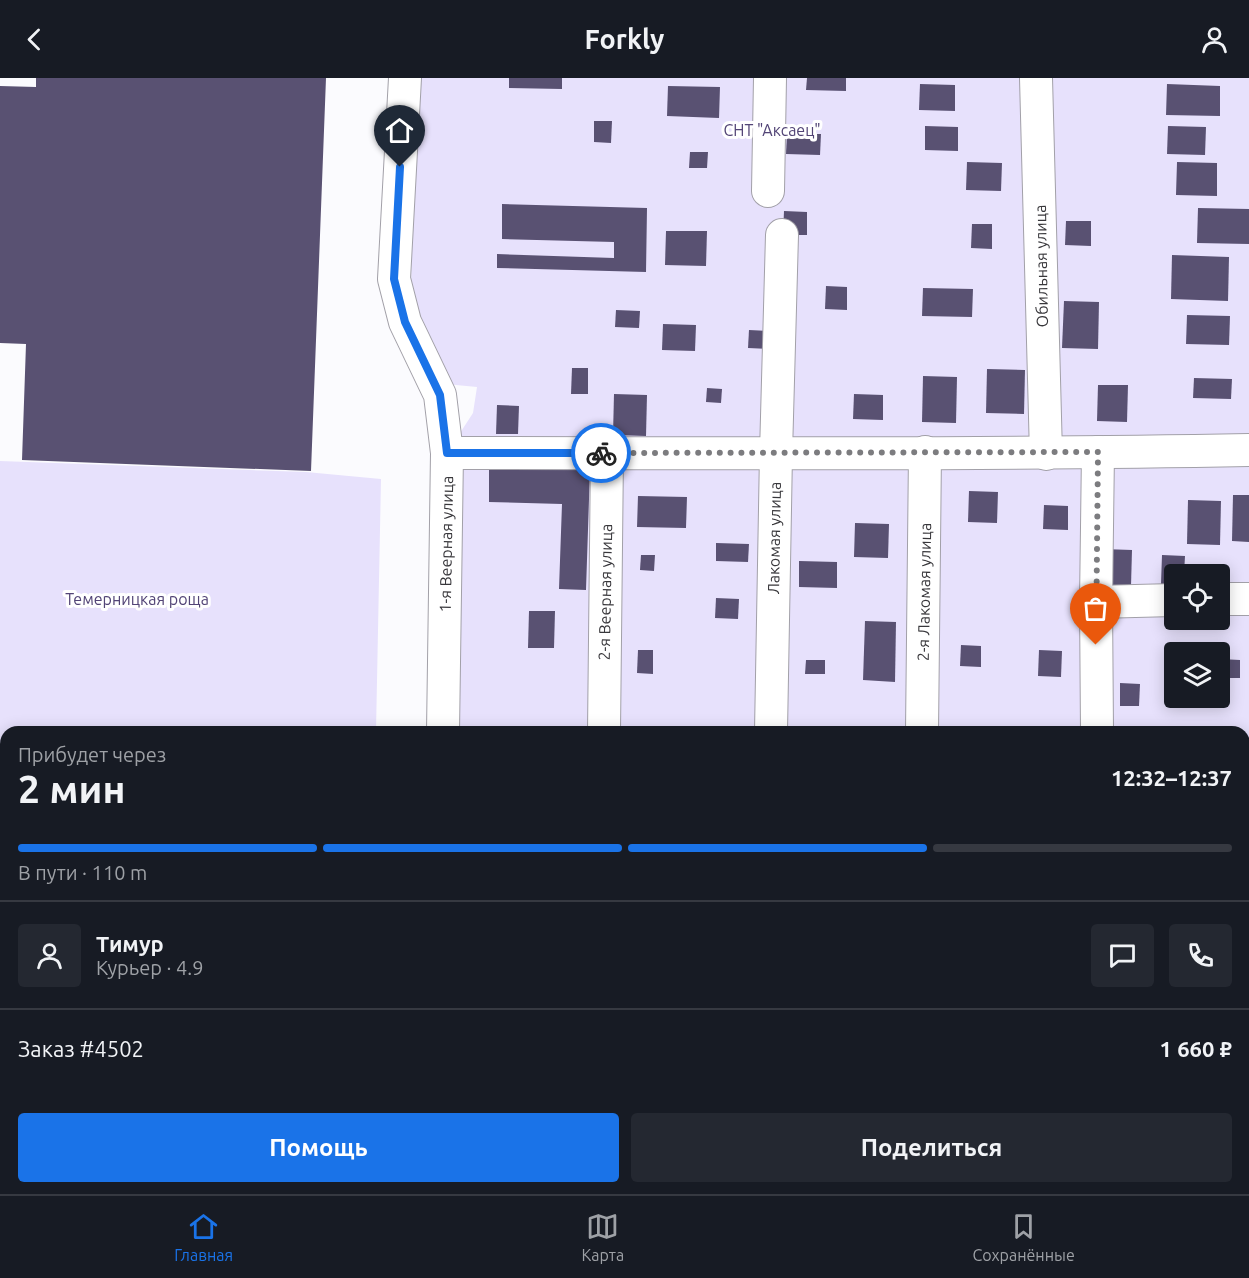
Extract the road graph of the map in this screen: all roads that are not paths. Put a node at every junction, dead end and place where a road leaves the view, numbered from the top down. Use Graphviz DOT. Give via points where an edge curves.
graph roads {
  1 [pos="405,78"];
  2 [pos="770,78"];
  3 [pos="1036,78"];
  4 [pos="768,191"];
  5 [pos="782,235"];
  6 [pos="1249,450"];
  7 [pos="926,452"];
  8 [pos="1098,452"];
  9 [pos="447,453"];
  10 [pos="607,453"];
  11 [pos="776,453"];
  12 [pos="1046,454"];
  13 [pos="1249,598"];
  14 [pos="1230,599"];
  15 [pos="1164,600"];
  16 [pos="1096,602"];
  17 [pos="443,726"];
  18 [pos="603,726"];
  19 [pos="771,726"];
  20 [pos="922,726"];
  21 [pos="1097,726"];
  1 -- 9 [label="street, 1-я Веерная улица" via="394,279 405,322 440,395"];
  2 -- 4 [label="street"];
  3 -- 12 [label="street, Обильная улица"];
  5 -- 11 [label="street, Лакомая улица"];
  6 -- 8 [label="street"];
  7 -- 11 [label="street"];
  7 -- 12 [label="street"];
  7 -- 20 [label="street, 2-я Лакомая улица"];
  8 -- 12 [label="street"];
  8 -- 16 [label="street"];
  9 -- 10 [label="street"];
  9 -- 17 [label="street, 1-я Веерная улица"];
  10 -- 11 [label="street"];
  10 -- 18 [label="street, 2-я Веерная улица"];
  11 -- 19 [label="street, Лакомая улица"];
  13 -- 14 [label="street"];
  15 -- 16 [label="street"];
  16 -- 21 [label="street"];
}
